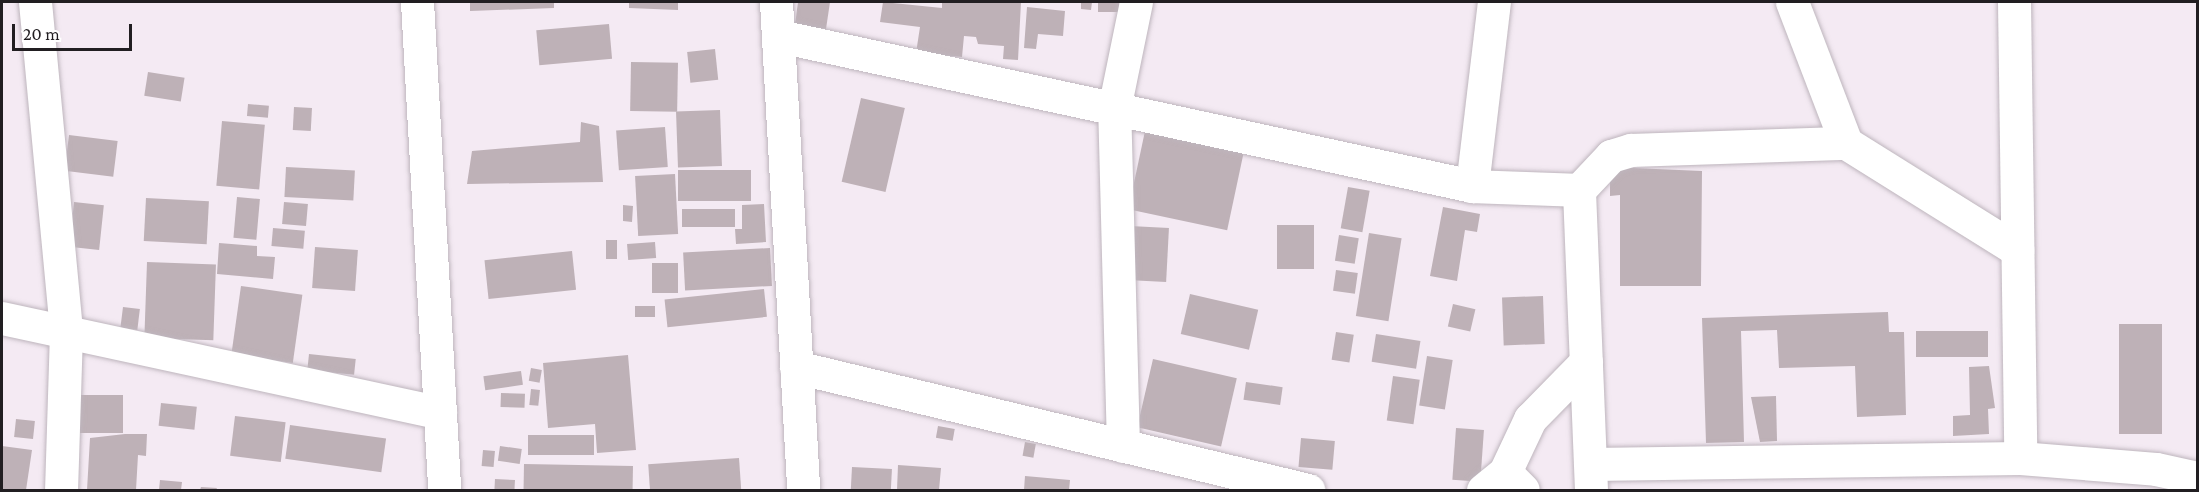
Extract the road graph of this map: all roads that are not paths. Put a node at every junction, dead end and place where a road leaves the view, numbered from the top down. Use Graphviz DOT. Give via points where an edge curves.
graph roads {
  1 [pos="35,2"];
  2 [pos="417,2"];
  3 [pos="776,2"];
  4 [pos="1136,2"];
  5 [pos="1494,2"];
  6 [pos="1792,2"];
  7 [pos="2014,2"];
  8 [pos="778,36"];
  9 [pos="1113,108"];
  10 [pos="1846,143"];
  11 [pos="1473,186"];
  12 [pos="1579,190"];
  13 [pos="2017,250"];
  14 [pos="2,318"];
  15 [pos="66,332"];
  16 [pos="1586,362"];
  17 [pos="796,367"];
  18 [pos="440,413"];
  19 [pos="1123,446"];
  20 [pos="2020,458"];
  21 [pos="1591,477"];
  22 [pos="1190,478"];
  23 [pos="2198,478"];
  24 [pos="1504,484"];
  25 [pos="60,490"];
  26 [pos="444,490"];
  27 [pos="803,490"];
  28 [pos="1308,490"];
  1 -- 15 [label="street"];
  2 -- 18 [label="street"];
  3 -- 8 [label="street"];
  4 -- 9 [label="street"];
  5 -- 11 [label="street"];
  6 -- 10 [label="street"];
  7 -- 13 [label="street"];
  8 -- 9 [label="street"];
  8 -- 17 [label="street"];
  9 -- 11 [label="street"];
  9 -- 19 [label="street"];
  10 -- 12 [label="street" via="1631,150 1611,156"];
  10 -- 13 [label="street" via="1876,157"];
  11 -- 12 [label="street"];
  12 -- 16 [label="street"];
  13 -- 20 [label="street"];
  14 -- 15 [label="street"];
  15 -- 18 [label="street"];
  15 -- 25 [label="street"];
  16 -- 21 [label="street"];
  16 -- 24 [label="street" via="1530,419"];
  17 -- 19 [label="street"];
  17 -- 27 [label="street"];
  18 -- 26 [label="street"];
  19 -- 22 [label="street"];
  20 -- 21 [label="street"];
  20 -- 23 [label="street" via="2156,469"];
  22 -- 28 [label="street"];
}
